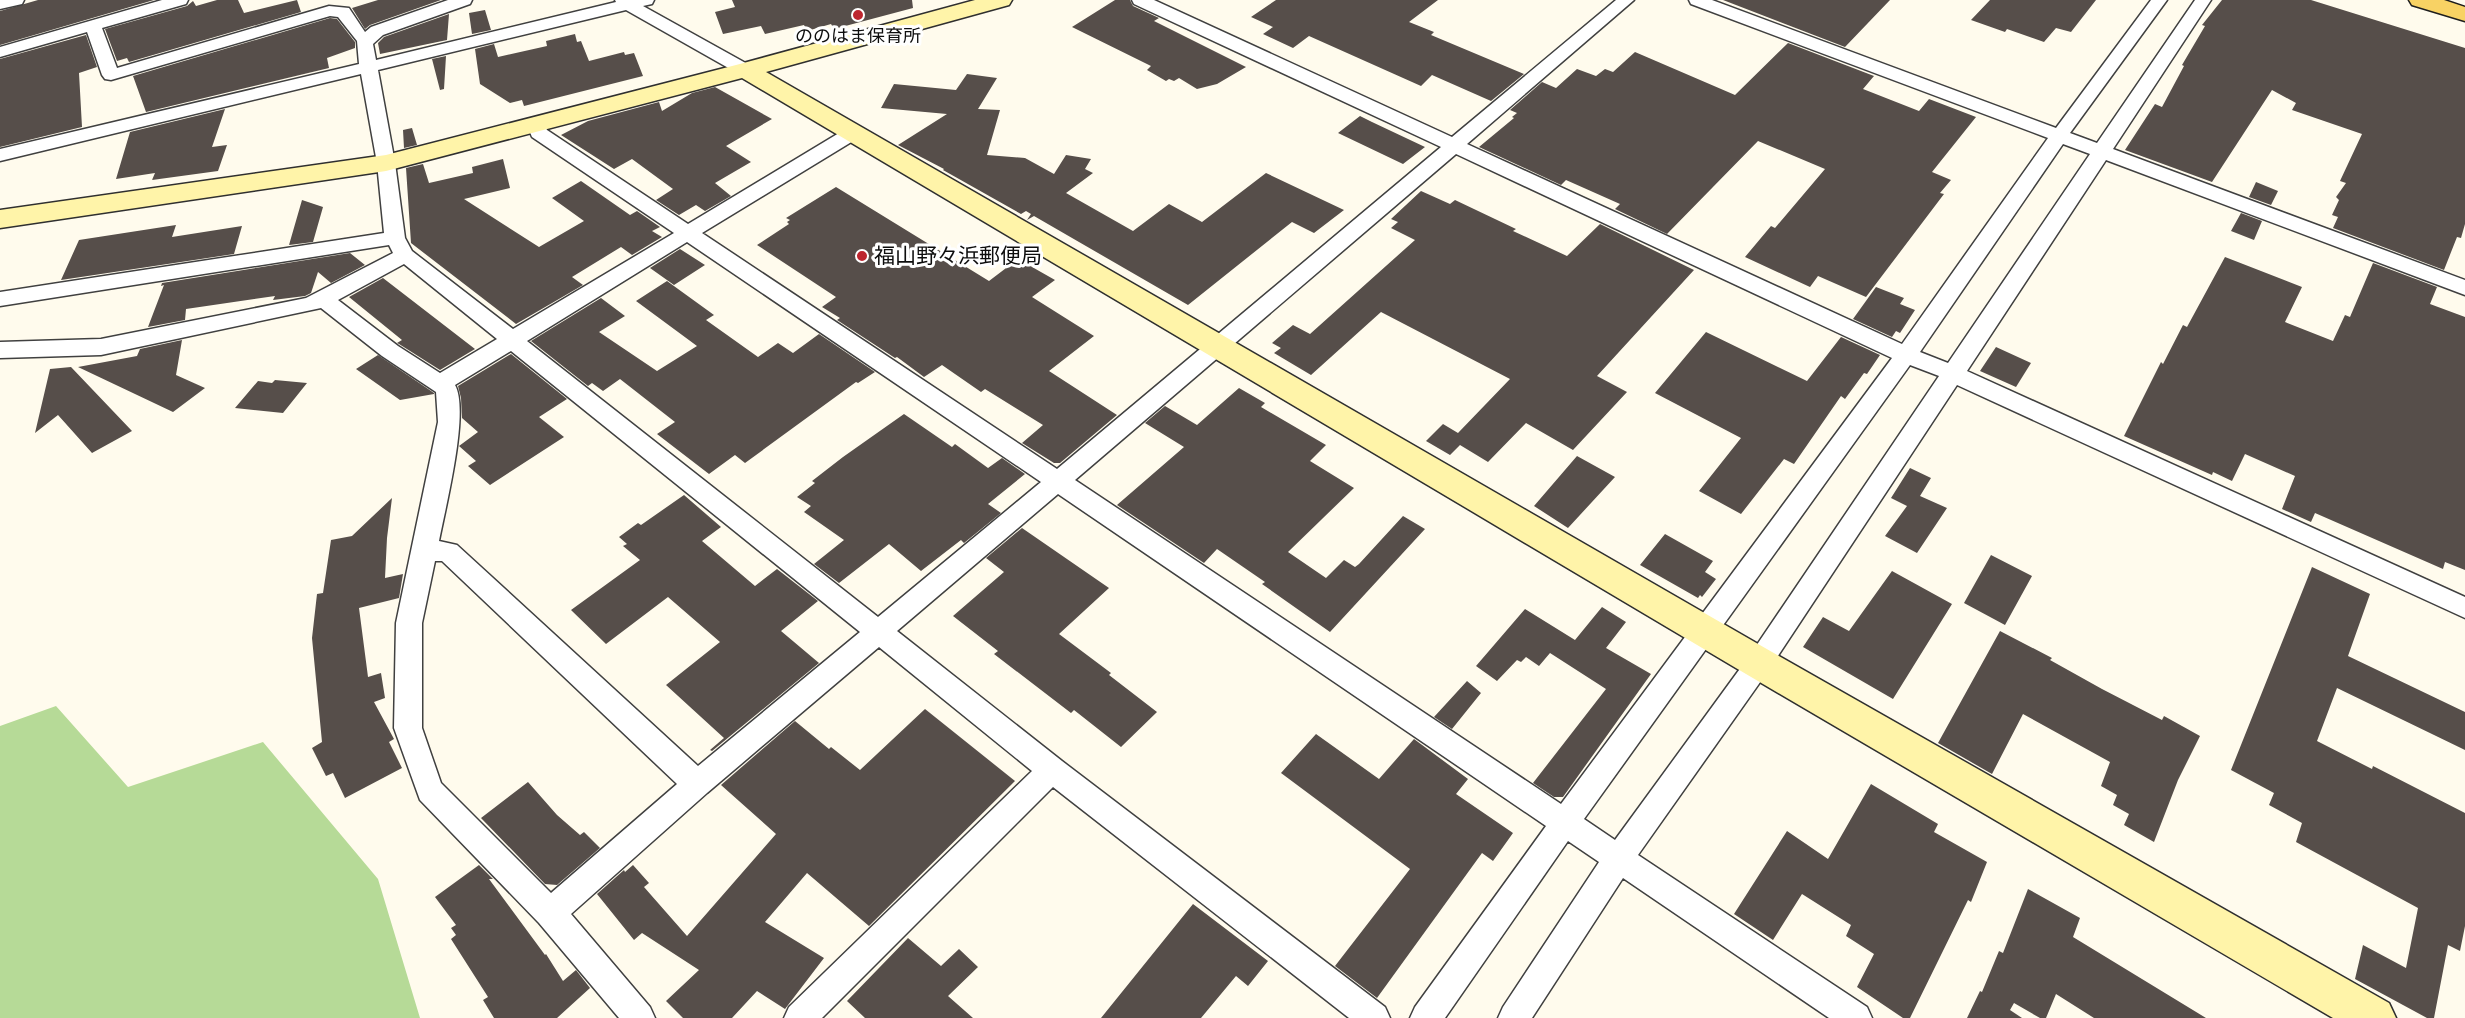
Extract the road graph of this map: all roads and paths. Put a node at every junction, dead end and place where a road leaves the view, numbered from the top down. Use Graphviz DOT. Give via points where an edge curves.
graph roads {
  1 [pos="16,0"];
  2 [pos="180,0"];
  3 [pos="464,0"];
  4 [pos="646,0"];
  5 [pos="1001,0"];
  6 [pos="1140,0"];
  7 [pos="1626,0"];
  8 [pos="1697,0"];
  9 [pos="2160,0"];
  10 [pos="2203,0"];
  11 [pos="2420,0"];
  12 [pos="625,2"];
  13 [pos="0,4"];
  14 [pos="2465,14"];
  15 [pos="93,25"];
  16 [pos="368,38"];
  17 [pos="0,52"];
  18 [pos="368,67"];
  19 [pos="745,70"];
  20 [pos="535,123"];
  21 [pos="851,134"];
  22 [pos="2059,136"];
  23 [pos="1454,146"];
  24 [pos="2102,152"];
  25 [pos="0,155"];
  26 [pos="386,163"];
  27 [pos="0,219"];
  28 [pos="689,232"];
  29 [pos="400,247"];
  30 [pos="2465,288"];
  31 [pos="325,298"];
  32 [pos="0,299"];
  33 [pos="512,339"];
  34 [pos="1218,345"];
  35 [pos="0,350"];
  36 [pos="1906,355"];
  37 [pos="1952,373"];
  38 [pos="441,383"];
  39 [pos="1058,482"];
  40 [pos="425,550"];
  41 [pos="2465,608"];
  42 [pos="880,630"];
  43 [pos="1706,632"];
  44 [pos="1759,663"];
  45 [pos="1052,770"];
  46 [pos="697,784"];
  47 [pos="1565,822"];
  48 [pos="1619,858"];
  49 [pos="550,913"];
  50 [pos="810,1015"];
  51 [pos="639,1018"];
  52 [pos="1374,1018"];
  53 [pos="1426,1018"];
  54 [pos="1514,1018"];
  55 [pos="1856,1018"];
  56 [pos="2374,1018"];
  1 -- 13 [label="street"];
  2 -- 15 [label="street"];
  3 -- 16 [label="street" via="377,31"];
  4 -- 12 [label="street"];
  5 -- 19 [label="street"];
  6 -- 23 [label="street"];
  7 -- 23 [label="street"];
  8 -- 22 [label="street"];
  9 -- 22 [label="street"];
  10 -- 24 [label="street"];
  11 -- 14 [label="main road"];
  12 -- 18 [label="street"];
  12 -- 19 [label="street"];
  15 -- 16 [label="street" via="111,75 329,11 343,12 360,37"];
  15 -- 17 [label="street"];
  16 -- 18 [label="street" via="364,43"];
  18 -- 25 [label="street"];
  18 -- 26 [label="street"];
  19 -- 20 [label="street"];
  19 -- 21 [label="street"];
  20 -- 26 [label="street"];
  20 -- 28 [label="street" via="539,133"];
  21 -- 28 [label="street"];
  21 -- 34 [label="street"];
  22 -- 24 [label="street"];
  22 -- 36 [label="street"];
  23 -- 34 [label="street"];
  23 -- 36 [label="street"];
  24 -- 30 [label="street"];
  24 -- 37 [label="street"];
  26 -- 27 [label="street"];
  26 -- 29 [label="street"];
  28 -- 33 [label="street"];
  28 -- 39 [label="street"];
  29 -- 31 [label="street"];
  29 -- 32 [label="street"];
  29 -- 33 [label="street"];
  31 -- 35 [label="street" via="100,347"];
  31 -- 38 [label="street" via="390,351"];
  33 -- 38 [label="street"];
  33 -- 42 [label="street"];
  34 -- 39 [label="street"];
  34 -- 43 [label="street"];
  36 -- 37 [label="street"];
  36 -- 43 [label="street"];
  37 -- 41 [label="street"];
  37 -- 44 [label="street"];
  38 -- 40 [label="street" via="447,390 448,422"];
  39 -- 42 [label="street"];
  39 -- 47 [label="street"];
  40 -- 46 [label="street" via="448,552"];
  40 -- 49 [label="street" via="409,623 408,728 415,749 430,791"];
  42 -- 45 [label="street"];
  42 -- 46 [label="street"];
  43 -- 44 [label="street"];
  43 -- 47 [label="street"];
  44 -- 48 [label="street"];
  44 -- 56 [label="street"];
  45 -- 50 [label="street"];
  45 -- 52 [label="street"];
  46 -- 49 [label="street"];
  47 -- 48 [label="street"];
  47 -- 53 [label="street"];
  48 -- 54 [label="street"];
  48 -- 55 [label="street"];
  49 -- 51 [label="street"];
}
